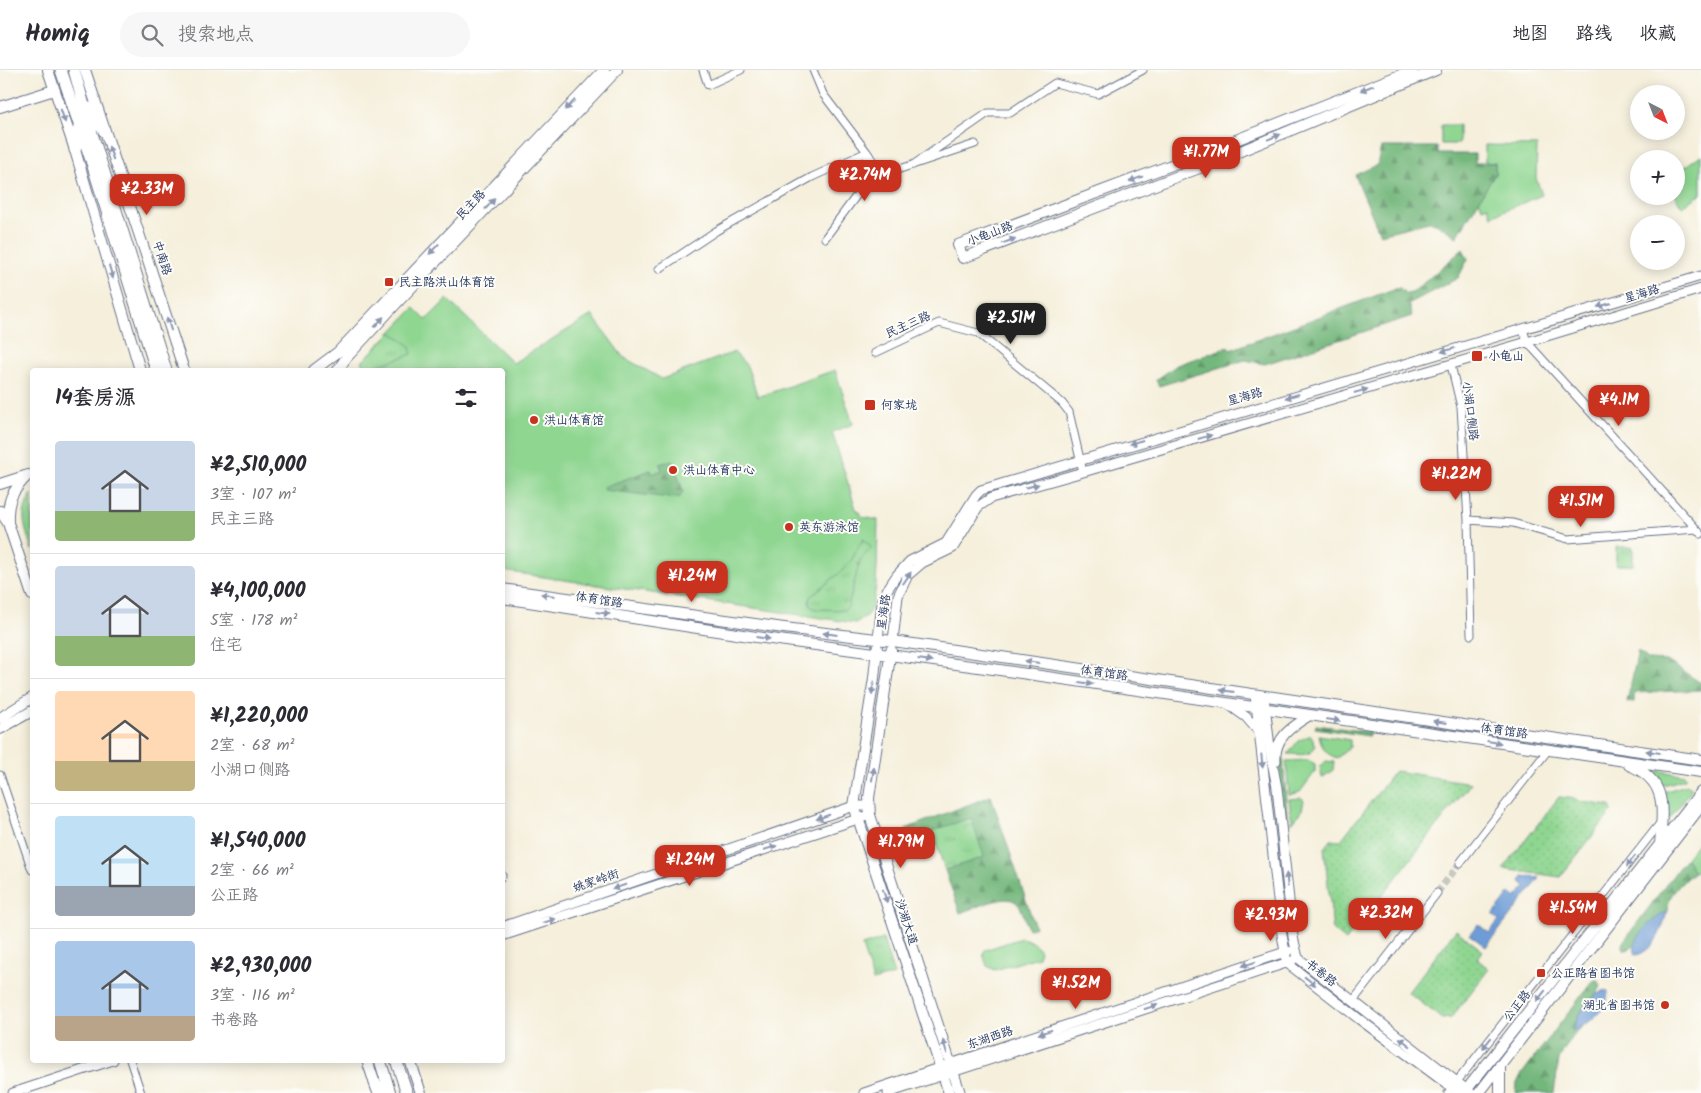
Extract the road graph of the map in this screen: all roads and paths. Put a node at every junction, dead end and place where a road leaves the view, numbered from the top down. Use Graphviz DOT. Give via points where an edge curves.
graph roads {
  1 [pos="48,70"];
  2 [pos="61,70"];
  3 [pos="74,70"];
  4 [pos="85,70"];
  5 [pos="604,70"];
  6 [pos="617,70"];
  7 [pos="703,70"];
  8 [pos="741,70"];
  9 [pos="813,70"];
  10 [pos="1143,70"];
  11 [pos="1413,70"];
  12 [pos="1436,70"];
  13 [pos="53,87"];
  14 [pos="83,98"];
  15 [pos="0,100"];
  16 [pos="0,107"];
  17 [pos="79,127"];
  18 [pos="104,131"];
  19 [pos="975,144"];
  20 [pos="74,150"];
  21 [pos="867,152"];
  22 [pos="913,165"];
  23 [pos="825,238"];
  24 [pos="659,269"];
  25 [pos="1701,276"];
  26 [pos="1701,290"];
  27 [pos="1523,329"];
  28 [pos="1527,342"];
  29 [pos="875,352"];
  30 [pos="342,355"];
  31 [pos="137,359"];
  32 [pos="1451,365"];
  33 [pos="139,368"];
  34 [pos="144,368"];
  35 [pos="155,368"];
  36 [pos="165,368"];
  37 [pos="183,368"];
  38 [pos="318,368"];
  39 [pos="339,368"];
  40 [pos="1080,459"];
  41 [pos="1083,472"];
  42 [pos="30,474"];
  43 [pos="0,484"];
  44 [pos="0,511"];
  45 [pos="1468,520"];
  46 [pos="8,523"];
  47 [pos="1699,531"];
  48 [pos="30,589"];
  49 [pos="505,589"];
  50 [pos="505,598"];
  51 [pos="1471,635"];
  52 [pos="878,639"];
  53 [pos="893,641"];
  54 [pos="877,653"];
  55 [pos="890,655"];
  56 [pos="1259,696"];
  57 [pos="30,699"];
  58 [pos="1228,704"];
  59 [pos="1261,709"];
  60 [pos="30,712"];
  61 [pos="1309,716"];
  62 [pos="0,718"];
  63 [pos="0,729"];
  64 [pos="1259,732"];
  65 [pos="1548,750"];
  66 [pos="1622,760"];
  67 [pos="1701,760"];
  68 [pos="1274,771"];
  69 [pos="1701,772"];
  70 [pos="0,775"];
  71 [pos="1701,792"];
  72 [pos="854,806"];
  73 [pos="1701,806"];
  74 [pos="870,810"];
  75 [pos="859,819"];
  76 [pos="1661,822"];
  77 [pos="1660,846"];
  78 [pos="1460,863"];
  79 [pos="30,864"];
  80 [pos="1437,893"];
  81 [pos="505,926"];
  82 [pos="505,935"];
  83 [pos="1295,948"];
  84 [pos="1284,952"];
  85 [pos="1298,958"];
  86 [pos="1287,962"];
  87 [pos="1353,1001"];
  88 [pos="104,1063"];
  89 [pos="131,1063"];
  90 [pos="369,1063"];
  91 [pos="381,1063"];
  92 [pos="397,1063"];
  93 [pos="411,1063"];
  94 [pos="1500,1065"];
  95 [pos="947,1070"];
  96 [pos="378,1090"];
  97 [pos="1460,1090"];
  98 [pos="13,1093"];
  99 [pos="141,1093"];
  100 [pos="390,1093"];
  101 [pos="407,1093"];
  102 [pos="421,1093"];
  103 [pos="864,1093"];
  104 [pos="888,1093"];
  105 [pos="949,1093"];
  106 [pos="960,1093"];
  107 [pos="1479,1093"];
  108 [pos="1500,1093"];
  1 -- 13 [label="main road"];
  2 -- 17 [label="main road"];
  3 -- 14 [label="main road"];
  4 -- 18 [label="main road, 中南路"];
  5 -- 30 [label="main road, 民主路, one-way"];
  30 -- 6 [label="main road, 民主路, one-way"];
  7 -- 8 [label="street" via="708,85"];
  9 -- 21 [label="street" via="823,94"];
  10 -- 22 [label="street" via="1098,94 1055,83 1010,113 988,113"];
  11 -- 12 [label="main road, 小龟山路, one-way" via="958,245 963,258 1202,167"];
  13 -- 15 [label="main road"];
  13 -- 16 [label="main road"];
  13 -- 20 [label="main road, one-way"];
  14 -- 18 [label="main road"];
  14 -- 36 [label="main road"];
  17 -- 20 [label="main road"];
  17 -- 35 [label="main road"];
  37 -- 18 [label="main road, 中南路, one-way"];
  19 -- 22 [label="street"];
  20 -- 31 [label="main road, one-way"];
  21 -- 22 [label="street" via="882,175"];
  21 -- 23 [label="street" via="865,184"];
  21 -- 24 [label="street" via="812,176 716,231"];
  25 -- 27 [label="street, 星海路, one-way"];
  26 -- 28 [label="street, 星海路"];
  27 -- 28 [label="street"];
  27 -- 40 [label="street, 星海路, one-way"];
  28 -- 32 [label="street, 星海路"];
  28 -- 47 [label="street"];
  29 -- 40 [label="street, 民主三路" via="939,323 978,333 1062,403 1069,412"];
  30 -- 38 [label="main road"];
  30 -- 39 [label="main road"];
  31 -- 33 [label="main road"];
  31 -- 34 [label="main road"];
  41 -- 32 [label="street, 星海路, one-way"];
  32 -- 45 [label="street, 小湖口侧路" via="1461,407"];
  40 -- 41 [label="street, 民主三路"];
  40 -- 52 [label="street, 星海路" via="981,490 946,543 910,561 897,575 882,603"];
  53 -- 41 [label="street, 星海路, one-way" via="898,596 908,575 919,565 953,548 982,503 999,494"];
  42 -- 43 [label="main road"];
  42 -- 46 [label="main road" via="10,498"];
  44 -- 46 [label="main road"];
  45 -- 47 [label="street" via="1514,523 1568,539"];
  45 -- 51 [label="street, 小湖口侧路"];
  46 -- 48 [label="main road"];
  52 -- 49 [label="main road, 体育馆路, one-way"];
  50 -- 54 [label="main road, 体育馆路, one-way"];
  52 -- 53 [label="main road, 体育馆路"];
  52 -- 54 [label="main road, 沙湖大道"];
  53 -- 55 [label="main road, 沙湖大道"];
  56 -- 53 [label="main road, 体育馆路, one-way"];
  54 -- 55 [label="main road, 体育馆路"];
  54 -- 72 [label="main road, 沙湖大道, one-way"];
  55 -- 58 [label="main road, 体育馆路, one-way"];
  74 -- 55 [label="main road, 沙湖大道, one-way" via="869,798"];
  56 -- 59 [label="street, 书卷路"];
  67 -- 56 [label="main road, 体育馆路, one-way"];
  57 -- 62 [label="main road"];
  58 -- 59 [label="main road, 体育馆路"];
  58 -- 64 [label="street"];
  59 -- 61 [label="main road, 体育馆路"];
  59 -- 64 [label="street, 书卷路"];
  59 -- 68 [label="street, 书卷路"];
  60 -- 63 [label="main road"];
  61 -- 65 [label="main road, 体育馆路, one-way"];
  61 -- 68 [label="street" via="1280,740"];
  64 -- 84 [label="street, 书卷路, one-way"];
  65 -- 66 [label="main road, 体育馆路"];
  65 -- 78 [label="street"];
  66 -- 69 [label="main road, 体育馆路"];
  66 -- 76 [label="main road" via="1655,783 1661,800"];
  83 -- 68 [label="street, 书卷路, one-way"];
  70 -- 79 [label="street"];
  71 -- 77 [label="main road, 公正路"];
  72 -- 74 [label="street, 姚家岭街"];
  72 -- 75 [label="main road, 沙湖大道"];
  72 -- 81 [label="street, 姚家岭街, one-way"];
  73 -- 94 [label="main road, 公正路"];
  74 -- 75 [label="street, 姚家岭街"];
  95 -- 74 [label="main road, 沙湖大道, one-way"];
  82 -- 75 [label="street, 姚家岭街, one-way"];
  75 -- 95 [label="main road, 沙湖大道, one-way"];
  76 -- 77 [label="main road"];
  76 -- 97 [label="street, one-way"];
  77 -- 97 [label="main road, 公正路, one-way"];
  80 -- 87 [label="street"];
  83 -- 84 [label="street, 东湖西路"];
  83 -- 85 [label="street, 书卷路"];
  84 -- 86 [label="street, 书卷路"];
  84 -- 95 [label="street, 东湖西路, one-way"];
  85 -- 86 [label="street, 东湖西路"];
  85 -- 87 [label="street, 书卷路"];
  95 -- 86 [label="street, 东湖西路, one-way"];
  86 -- 97 [label="street, 书卷路, one-way" via="1359,1019"];
  97 -- 87 [label="street, 书卷路, one-way"];
  88 -- 98 [label="street"];
  89 -- 99 [label="street"];
  90 -- 96 [label="main road"];
  91 -- 100 [label="main road"];
  92 -- 101 [label="main road"];
  93 -- 102 [label="main road"];
  94 -- 107 [label="main road, 公正路"];
  94 -- 108 [label="main road"];
  95 -- 103 [label="street, 东湖西路"];
  95 -- 104 [label="street, 东湖西路"];
  95 -- 105 [label="main road, 沙湖大道"];
  95 -- 106 [label="main road, 沙湖大道"];
}
